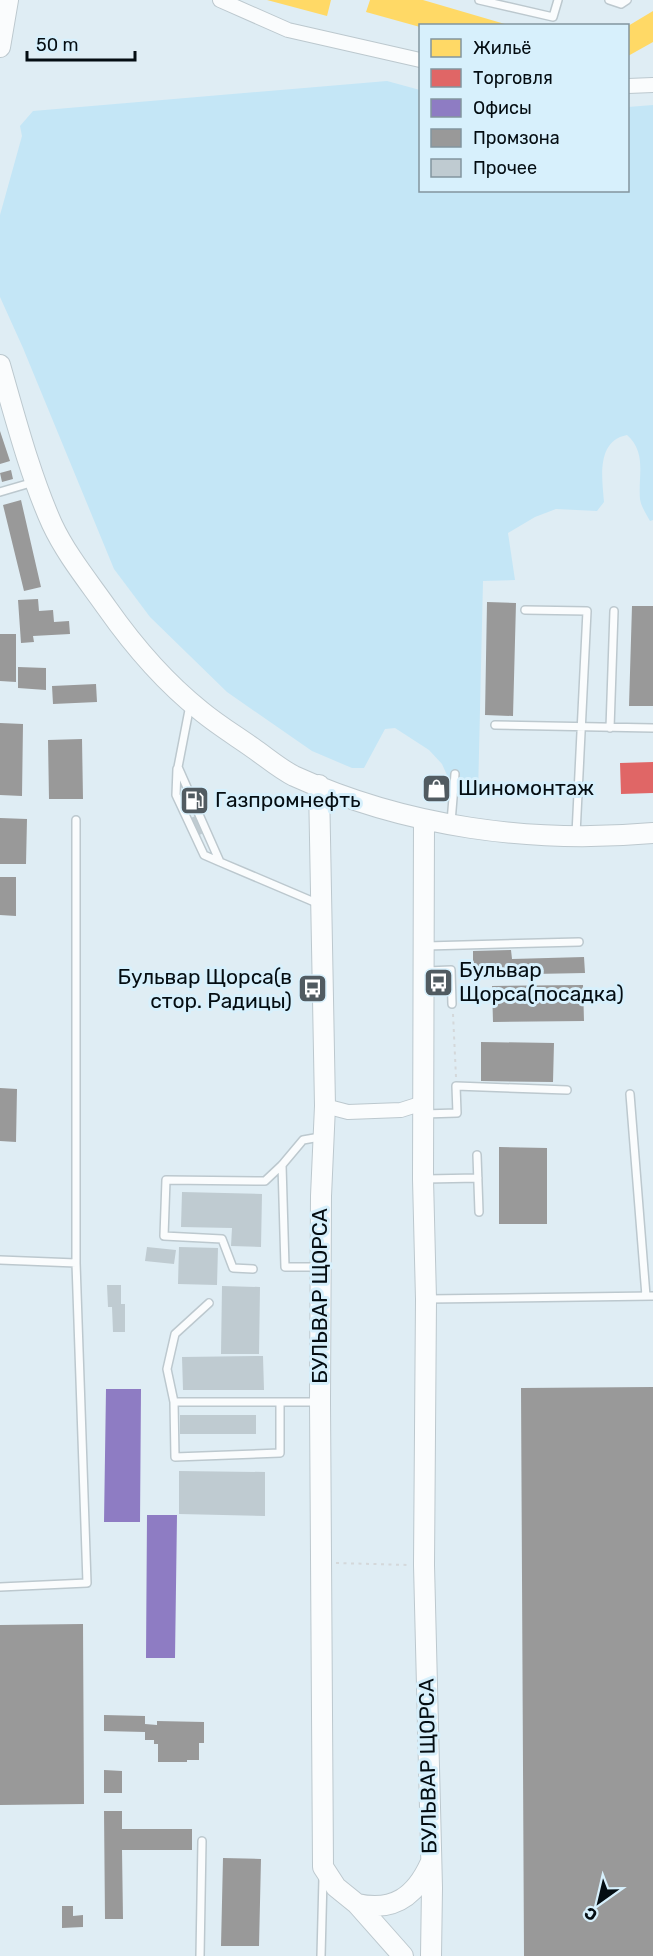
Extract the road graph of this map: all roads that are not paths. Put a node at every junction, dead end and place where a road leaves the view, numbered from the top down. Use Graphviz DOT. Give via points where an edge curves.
graph roads {
  1 [pos="8,0"];
  2 [pos="219,0"];
  3 [pos="479,0"];
  4 [pos="558,0"];
  5 [pos="609,0"];
  6 [pos="627,0"];
  7 [pos="553,17"];
  8 [pos="551,24"];
  9 [pos="0,47"];
  10 [pos="419,60"];
  11 [pos="653,85"];
  12 [pos="629,86"];
  13 [pos="0,365"];
  14 [pos="37,482"];
  15 [pos="0,492"];
  16 [pos="525,610"];
  17 [pos="614,611"];
  18 [pos="191,703"];
  19 [pos="495,725"];
  20 [pos="579,728"];
  21 [pos="610,728"];
  22 [pos="653,728"];
  23 [pos="178,767"];
  24 [pos="455,774"];
  25 [pos="319,785"];
  26 [pos="76,820"];
  27 [pos="424,820"];
  28 [pos="451,824"];
  29 [pos="653,833"];
  30 [pos="576,837"];
  31 [pos="220,862"];
  32 [pos="322,905"];
  33 [pos="579,942"];
  34 [pos="423,946"];
  35 [pos="423,971"];
  36 [pos="452,1004"];
  37 [pos="567,1090"];
  38 [pos="630,1094"];
  39 [pos="325,1106"];
  40 [pos="423,1109"];
  41 [pos="323,1137"];
  42 [pos="477,1155"];
  43 [pos="282,1165"];
  44 [pos="478,1178"];
  45 [pos="423,1179"];
  46 [pos="479,1212"];
  47 [pos="0,1260"];
  48 [pos="76,1263"];
  49 [pos="320,1267"];
  50 [pos="254,1269"];
  51 [pos="649,1296"];
  52 [pos="426,1299"];
  53 [pos="209,1303"];
  54 [pos="174,1402"];
  55 [pos="280,1402"];
  56 [pos="320,1402"];
  57 [pos="0,1587"];
  58 [pos="202,1841"];
  59 [pos="430,1862"];
  60 [pos="323,1867"];
  61 [pos="357,1904"];
  62 [pos="200,1956"];
  63 [pos="321,1956"];
  64 [pos="403,1956"];
  65 [pos="431,1956"];
  1 -- 9 [label="street"];
  2 -- 10 [label="street" via="288,30"];
  3 -- 7 [label="lane"];
  4 -- 7 [label="lane"];
  5 -- 6 [label="lane" via="621,4"];
  7 -- 8 [label="lane"];
  11 -- 12 [label="street"];
  13 -- 14 [label="street"];
  14 -- 15 [label="lane"];
  14 -- 18 [label="street" via="52,525 77,567 122,629"];
  16 -- 20 [label="lane" via="587,611"];
  17 -- 21 [label="lane"];
  18 -- 23 [label="lane"];
  18 -- 25 [label="street" via="293,775"];
  19 -- 20 [label="lane"];
  20 -- 21 [label="lane"];
  20 -- 30 [label="lane"];
  21 -- 22 [label="lane"];
  23 -- 31 [label="lane"];
  23 -- 31 [label="lane" via="176,795 204,855"];
  24 -- 28 [label="lane"];
  25 -- 27 [label="street"];
  25 -- 32 [label="street, БУЛЬВАР ЩОРСА"];
  26 -- 48 [label="lane"];
  27 -- 28 [label="street"];
  27 -- 34 [label="street, БУЛЬВАР ЩОРСА"];
  28 -- 30 [label="street" via="496,832"];
  29 -- 30 [label="street"];
  31 -- 32 [label="lane"];
  32 -- 39 [label="street, БУЛЬВАР ЩОРСА"];
  33 -- 34 [label="lane"];
  34 -- 35 [label="street, БУЛЬВАР ЩОРСА"];
  35 -- 36 [label="lane" via="451,970"];
  35 -- 40 [label="street, БУЛЬВАР ЩОРСА"];
  37 -- 40 [label="lane" via="456,1086 457,1113"];
  38 -- 51 [label="lane"];
  39 -- 40 [label="street" via="348,1112"];
  39 -- 41 [label="street, БУЛЬВАР ЩОРСА"];
  40 -- 45 [label="street, БУЛЬВАР ЩОРСА"];
  41 -- 43 [label="lane" via="303,1140"];
  41 -- 49 [label="street, БУЛЬВАР ЩОРСА"];
  42 -- 44 [label="lane"];
  43 -- 49 [label="lane" via="285,1268"];
  43 -- 50 [label="lane" via="262,1181 166,1180 164,1236 222,1239 233,1268"];
  44 -- 45 [label="lane"];
  44 -- 46 [label="lane"];
  45 -- 52 [label="street, БУЛЬВАР ЩОРСА"];
  47 -- 48 [label="lane"];
  48 -- 57 [label="lane" via="87,1583"];
  49 -- 56 [label="street, БУЛЬВАР ЩОРСА"];
  51 -- 52 [label="lane"];
  52 -- 59 [label="street, БУЛЬВАР ЩОРСА" via="424,1565"];
  53 -- 54 [label="lane" via="175,1334 168,1369"];
  54 -- 55 [label="lane"];
  54 -- 55 [label="lane" via="175,1457 280,1453"];
  55 -- 56 [label="lane"];
  56 -- 60 [label="street, БУЛЬВАР ЩОРСА"];
  58 -- 62 [label="lane"];
  59 -- 61 [label="street" via="418,1887 400,1900 370,1907"];
  59 -- 65 [label="street, БУЛЬВАР ЩОРСА"];
  60 -- 61 [label="street" via="336,1887"];
  60 -- 63 [label="lane"];
  61 -- 64 [label="street"];
}
